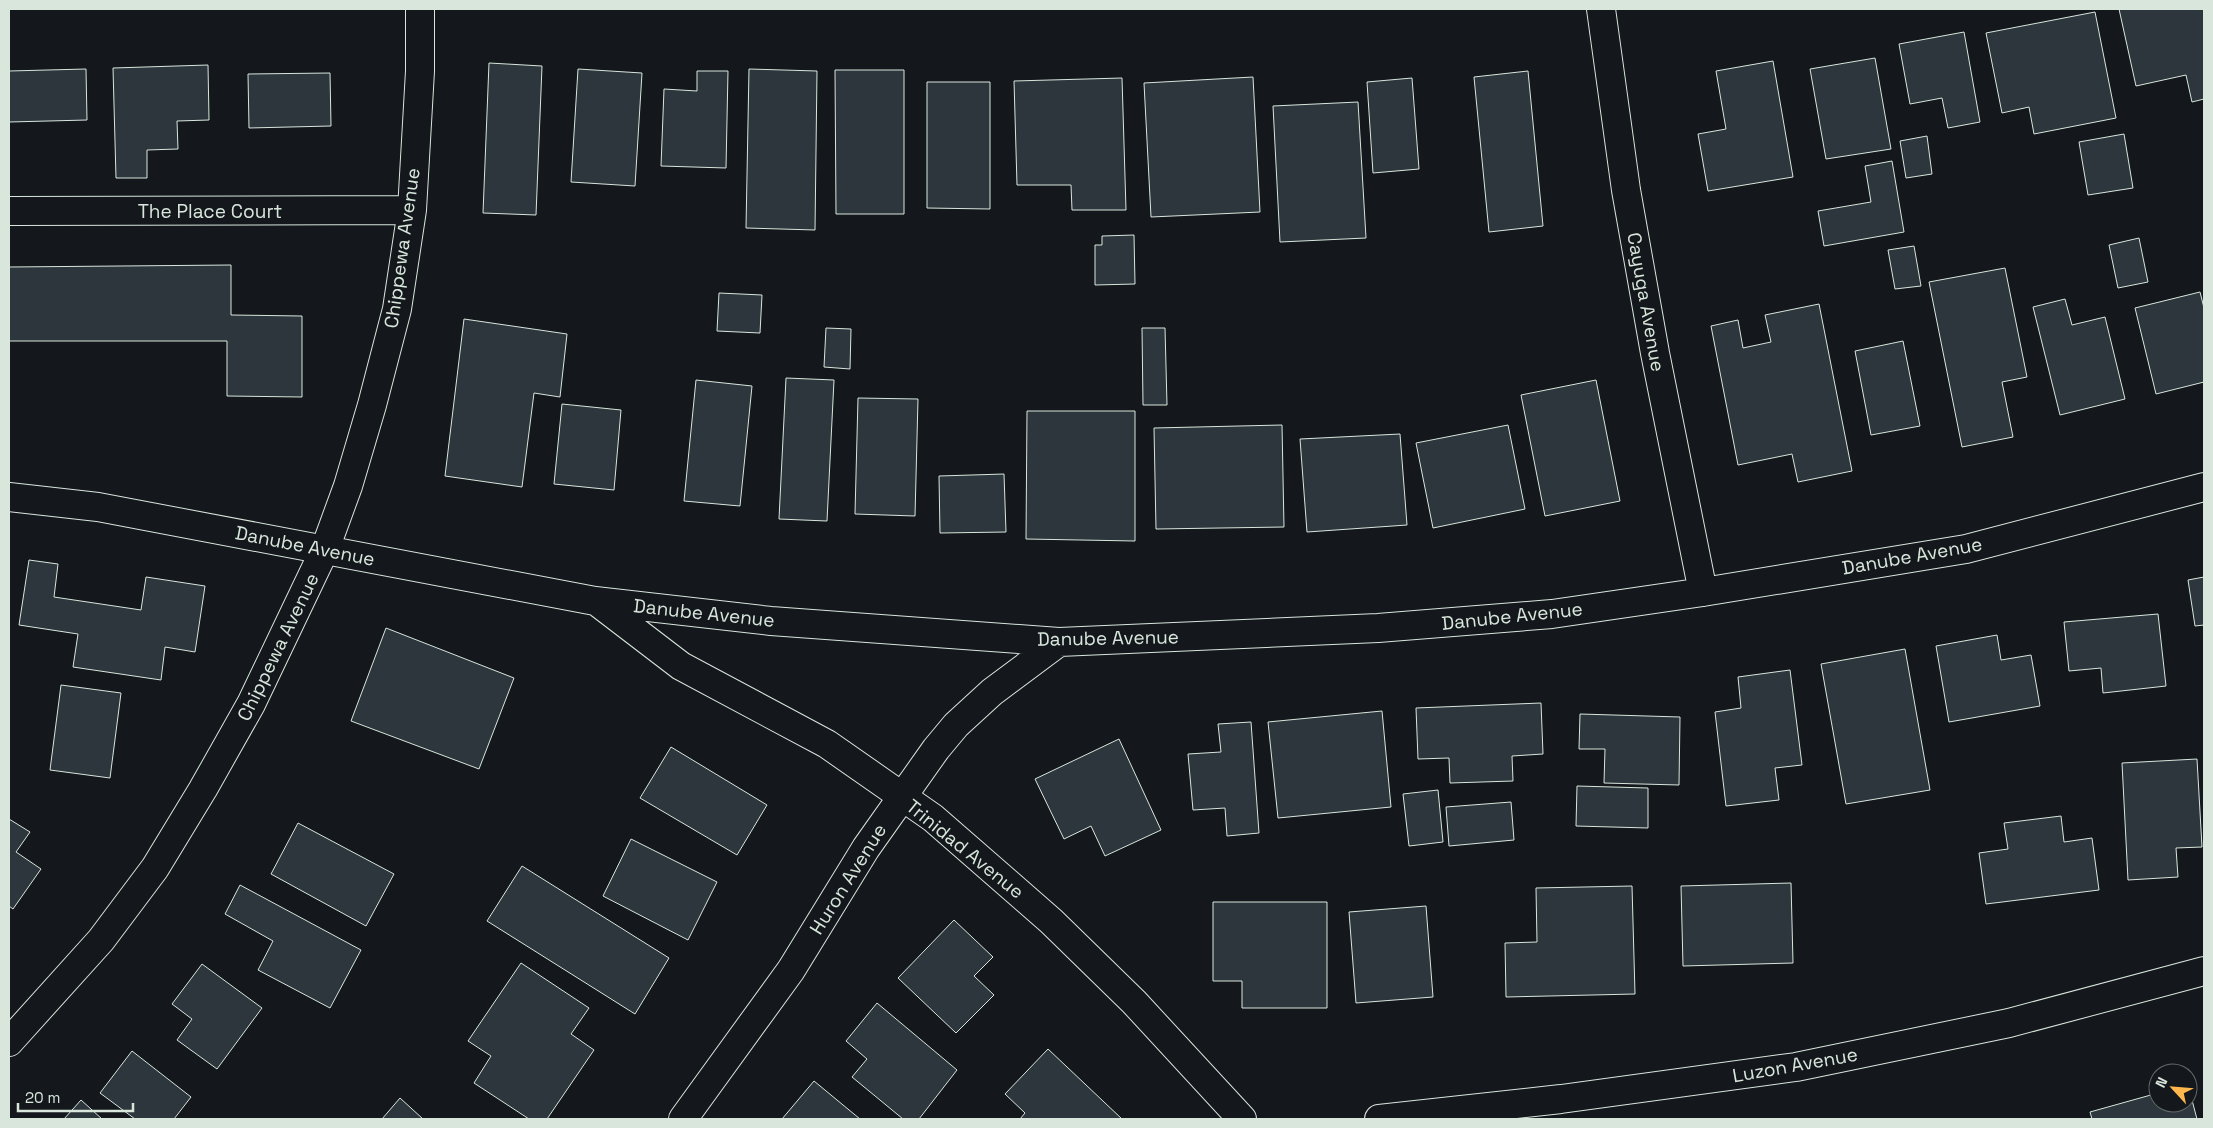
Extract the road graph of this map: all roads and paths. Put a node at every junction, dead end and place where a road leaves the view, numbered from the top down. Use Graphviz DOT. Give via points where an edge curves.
graph roads {
  1 [pos="420,9"];
  2 [pos="1601,9"];
  3 [pos="412,210"];
  4 [pos="9,211"];
  5 [pos="2204,487"];
  6 [pos="9,497"];
  7 [pos="325,549"];
  8 [pos="1704,592"];
  9 [pos="594,601"];
  10 [pos="1059,642"];
  11 [pos="902,797"];
  12 [pos="2204,972"];
  13 [pos="9,1042"];
  14 [pos="683,1119"];
  15 [pos="1242,1119"];
  16 [pos="1378,1119"];
  1 -- 3 [label="street, Chippewa Avenue"];
  2 -- 8 [label="street, Cayuga Avenue" via="1655,353"];
  3 -- 4 [label="street, The Place Court"];
  3 -- 7 [label="street, Chippewa Avenue" via="397,309 370,414"];
  5 -- 8 [label="street, Danube Avenue" via="1966,549"];
  6 -- 7 [label="street, Danube Avenue" via="98,507"];
  7 -- 9 [label="street, Danube Avenue"];
  7 -- 13 [label="street, Chippewa Avenue" via="251,704 155,868 101,940"];
  8 -- 10 [label="street, Danube Avenue" via="1552,614 1378,628"];
  9 -- 10 [label="street, Danube Avenue" via="780,622"];
  9 -- 11 [label="street, Trinidad Avenue" via="681,666 827,744"];
  10 -- 11 [label="street, Huron Avenue" via="992,692 956,725"];
  11 -- 14 [label="street, Huron Avenue" via="866,848 791,970"];
  11 -- 15 [label="street, Trinidad Avenue" via="933,818 1051,921 1134,1002"];
  12 -- 16 [label="street, Luzon Avenue" via="2009,1023 1796,1068"];
}
